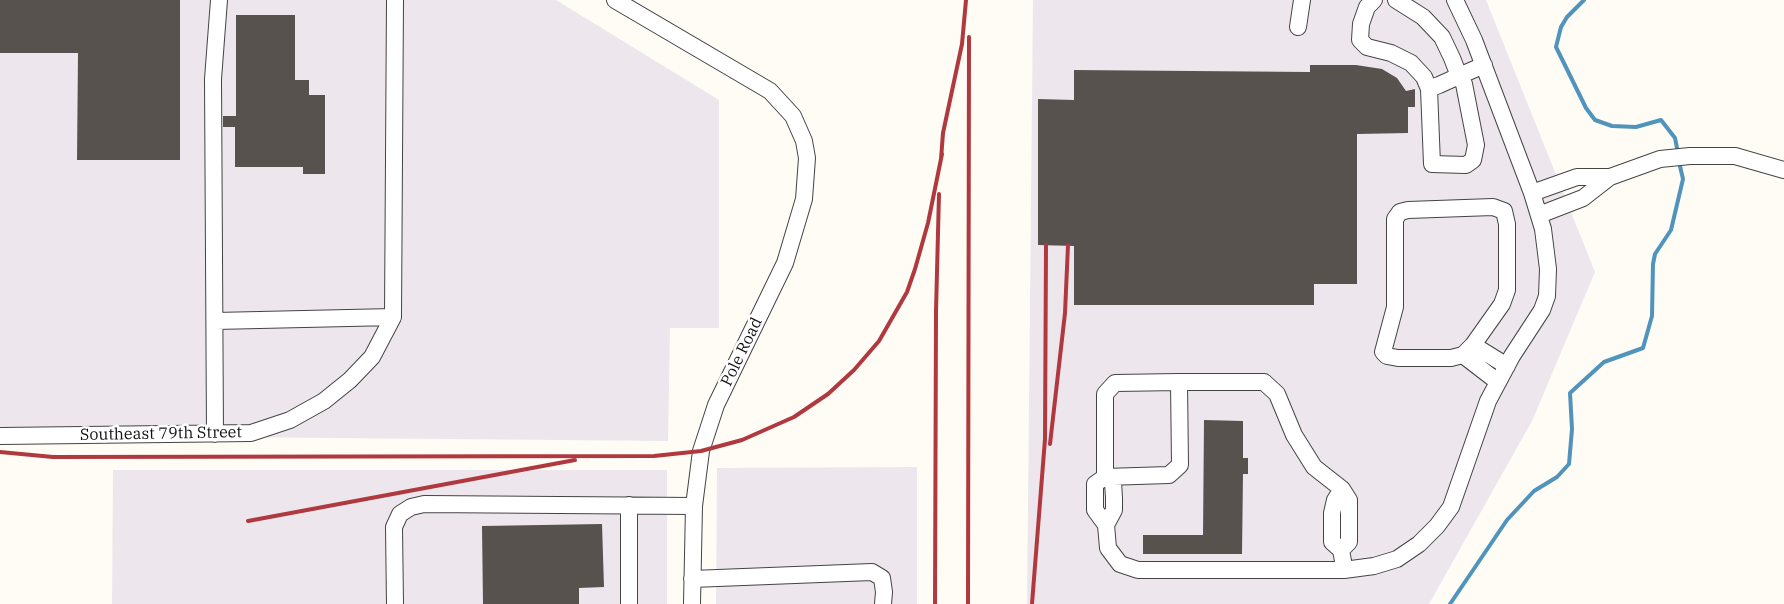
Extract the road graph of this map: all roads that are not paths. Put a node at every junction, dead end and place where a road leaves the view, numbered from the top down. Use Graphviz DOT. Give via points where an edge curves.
graph roads {
  1 [pos="219,0"];
  2 [pos="395,0"];
  3 [pos="615,0"];
  4 [pos="1302,0"];
  5 [pos="1374,0"];
  6 [pos="1396,0"];
  7 [pos="1455,0"];
  8 [pos="1298,27"];
  9 [pos="1484,65"];
  10 [pos="1460,76"];
  11 [pos="1429,88"];
  12 [pos="1784,170"];
  13 [pos="1610,177"];
  14 [pos="1532,193"];
  15 [pos="1539,215"];
  16 [pos="393,317"];
  17 [pos="215,321"];
  18 [pos="1468,350"];
  19 [pos="1507,366"];
  20 [pos="1179,382"];
  21 [pos="1498,382"];
  22 [pos="215,434"];
  23 [pos="0,436"];
  24 [pos="1105,477"];
  25 [pos="628,505"];
  26 [pos="694,506"];
  27 [pos="1344,570"];
  28 [pos="692,579"];
  29 [pos="396,604"];
  30 [pos="628,604"];
  31 [pos="692,604"];
  32 [pos="882,604"];
  1 -- 17 [label="street" via="213,79"];
  2 -- 16 [label="street"];
  3 -- 26 [label="street, Pole Road" via="759,83 786,108 804,141 807,172 804,198 785,263 707,428"];
  4 -- 8 [label="street"];
  5 -- 11 [label="street" via="1367,7 1360,40 1367,47 1392,53 1412,64 1424,76"];
  6 -- 10 [label="street" via="1424,17 1442,37"];
  7 -- 9 [label="street"];
  9 -- 10 [label="street"];
  9 -- 14 [label="street"];
  10 -- 11 [label="street"];
  10 -- 11 [label="street" via="1476,145 1473,160 1466,165 1432,164"];
  12 -- 13 [label="street" via="1735,156 1690,156 1660,159"];
  13 -- 14 [label="street" via="1577,177"];
  13 -- 15 [label="street" via="1583,198"];
  14 -- 15 [label="street"];
  15 -- 19 [label="street" via="1547,255 1546,296 1542,310"];
  16 -- 17 [label="street"];
  16 -- 22 [label="street, Southeast 79th Street" via="372,357 324,401 290,420 251,433"];
  17 -- 22 [label="street"];
  18 -- 18 [label="street" via="1502,304 1507,290 1507,224 1504,211 1493,207 1400,212 1395,219 1395,307 1383,352 1398,358 1451,358"];
  18 -- 19 [label="street"];
  18 -- 21 [label="street"];
  19 -- 21 [label="street"];
  20 -- 24 [label="street" via="1115,383 1105,394"];
  20 -- 24 [label="street" via="1180,466 1169,475"];
  20 -- 27 [label="street" via="1264,382 1277,394 1294,435 1314,467 1342,489 1349,500 1349,542 1341,550"];
  21 -- 27 [label="street" via="1479,422 1450,507 1437,526 1419,544 1397,558 1374,566"];
  22 -- 23 [label="street, Southeast 79th Street"];
  24 -- 27 [label="street" via="1113,482 1114,498 1114,510 1106,525 1108,548 1120,564 1138,570"];
  25 -- 26 [label="street"];
  25 -- 29 [label="street" via="424,504 411,507 400,514 394,527"];
  25 -- 30 [label="street"];
  26 -- 28 [label="street, Pole Road"];
  28 -- 31 [label="street, Pole Road"];
  28 -- 32 [label="street" via="872,572 882,578"];
}
